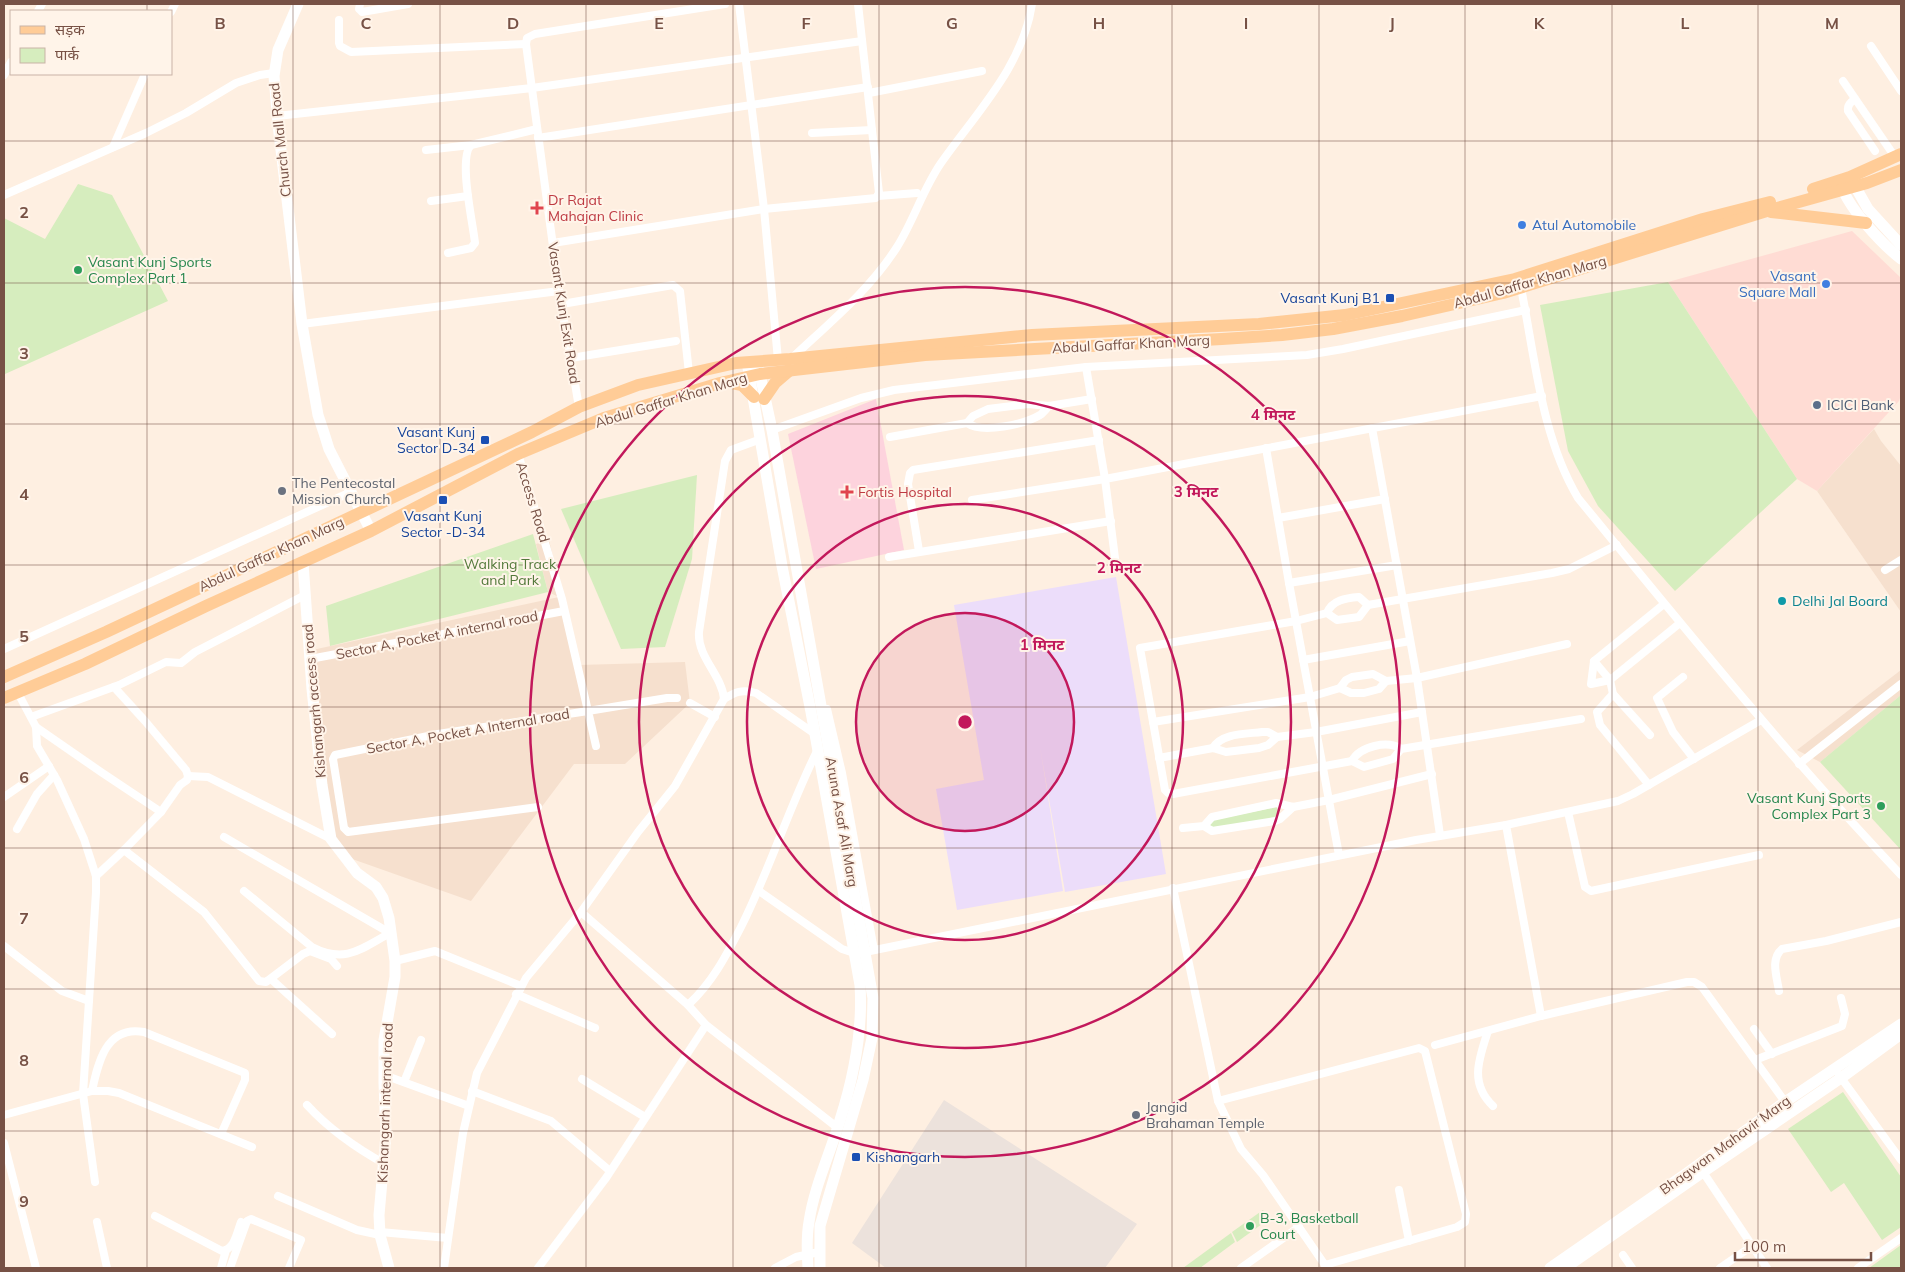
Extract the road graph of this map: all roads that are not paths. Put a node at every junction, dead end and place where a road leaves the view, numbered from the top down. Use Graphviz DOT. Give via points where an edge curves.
graph roads {
  1 [pos="298,4"];
  2 [pos="360,4"];
  3 [pos="408,4"];
  4 [pos="725,4"];
  5 [pos="739,4"];
  6 [pos="858,4"];
  7 [pos="1032,4"];
  8 [pos="339,20"];
  9 [pos="862,41"];
  10 [pos="526,44"];
  11 [pos="1871,46"];
  12 [pos="745,57"];
  13 [pos="10,64"];
  14 [pos="982,71"];
  15 [pos="274,72"];
  16 [pos="4,75"];
  17 [pos="145,75"];
  18 [pos="1843,81"];
  19 [pos="532,88"];
  20 [pos="868,90"];
  21 [pos="1901,91"];
  22 [pos="1855,98"];
  23 [pos="751,106"];
  24 [pos="277,116"];
  25 [pos="537,129"];
  26 [pos="872,130"];
  27 [pos="812,133"];
  28 [pos="538,138"];
  29 [pos="471,145"];
  30 [pos="113,147"];
  31 [pos="426,150"];
  32 [pos="1875,151"];
  33 [pos="1898,155"];
  34 [pos="1901,170"];
  35 [pos="1846,184"];
  36 [pos="917,193"];
  37 [pos="4,195"];
  38 [pos="468,196"];
  39 [pos="878,196"];
  40 [pos="431,201"];
  41 [pos="764,209"];
  42 [pos="1764,212"];
  43 [pos="1866,223"];
  44 [pos="553,243"];
  45 [pos="1901,245"];
  46 [pos="448,253"];
  47 [pos="1901,259"];
  48 [pos="1521,288"];
  49 [pos="559,291"];
  50 [pos="562,304"];
  51 [pos="1526,310"];
  52 [pos="302,324"];
  53 [pos="676,340"];
  54 [pos="571,358"];
  55 [pos="747,362"];
  56 [pos="786,363"];
  57 [pos="1086,367"];
  58 [pos="689,373"];
  59 [pos="755,375"];
  60 [pos="720,383"];
  61 [pos="1542,396"];
  62 [pos="759,398"];
  63 [pos="1092,400"];
  64 [pos="1049,406"];
  65 [pos="579,408"];
  66 [pos="967,423"];
  67 [pos="1372,428"];
  68 [pos="772,430"];
  69 [pos="890,437"];
  70 [pos="761,439"];
  71 [pos="1099,440"];
  72 [pos="1266,448"];
  73 [pos="518,454"];
  74 [pos="1105,479"];
  75 [pos="351,492"];
  76 [pos="1385,499"];
  77 [pos="972,500"];
  78 [pos="360,512"];
  79 [pos="1278,518"];
  80 [pos="1110,521"];
  81 [pos="371,531"];
  82 [pos="1617,546"];
  83 [pos="548,550"];
  84 [pos="919,551"];
  85 [pos="889,557"];
  86 [pos="1901,560"];
  87 [pos="800,562"];
  88 [pos="303,563"];
  89 [pos="1398,564"];
  90 [pos="1116,566"];
  91 [pos="1885,570"];
  92 [pos="1288,583"];
  93 [pos="305,594"];
  94 [pos="1403,600"];
  95 [pos="1664,604"];
  96 [pos="1368,605"];
  97 [pos="564,611"];
  98 [pos="1327,613"];
  99 [pos="1296,621"];
  100 [pos="1680,622"];
  101 [pos="1410,640"];
  102 [pos="1567,644"];
  103 [pos="4,649"];
  104 [pos="310,659"];
  105 [pos="1303,660"];
  106 [pos="1594,661"];
  107 [pos="4,677"];
  108 [pos="1683,677"];
  109 [pos="1417,678"];
  110 [pos="1610,680"];
  111 [pos="1386,682"];
  112 [pos="1901,684"];
  113 [pos="114,687"];
  114 [pos="1340,688"];
  115 [pos="18,693"];
  116 [pos="1613,694"];
  117 [pos="1310,697"];
  118 [pos="4,698"];
  119 [pos="677,698"];
  120 [pos="724,699"];
  121 [pos="690,703"];
  122 [pos="588,711"];
  123 [pos="1422,712"];
  124 [pos="31,717"];
  125 [pos="715,717"];
  126 [pos="1581,719"];
  127 [pos="1761,720"];
  128 [pos="1153,722"];
  129 [pos="36,727"];
  130 [pos="1316,732"];
  131 [pos="815,734"];
  132 [pos="1650,735"];
  133 [pos="1277,737"];
  134 [pos="1428,744"];
  135 [pos="596,746"];
  136 [pos="1213,748"];
  137 [pos="818,749"];
  138 [pos="1401,749"];
  139 [pos="1159,758"];
  140 [pos="1694,759"];
  141 [pos="1352,761"];
  142 [pos="1799,764"];
  143 [pos="49,766"];
  144 [pos="1323,766"];
  145 [pos="1432,774"];
  146 [pos="54,775"];
  147 [pos="188,776"];
  148 [pos="1649,785"];
  149 [pos="4,797"];
  150 [pos="1329,800"];
  151 [pos="538,807"];
  152 [pos="1293,807"];
  153 [pos="161,812"];
  154 [pos="1568,812"];
  155 [pos="1506,825"];
  156 [pos="1204,826"];
  157 [pos="1183,828"];
  158 [pos="17,829"];
  159 [pos="1440,836"];
  160 [pos="224,837"];
  161 [pos="331,839"];
  162 [pos="124,850"];
  163 [pos="1339,855"];
  164 [pos="1759,855"];
  165 [pos="1901,875"];
  166 [pos="96,876"];
  167 [pos="1173,888"];
  168 [pos="244,891"];
  169 [pos="759,891"];
  170 [pos="581,912"];
  171 [pos="1901,922"];
  172 [pos="390,933"];
  173 [pos="4,946"];
  174 [pos="864,952"];
  175 [pos="395,961"];
  176 [pos="337,966"];
  177 [pos="271,979"];
  178 [pos="521,986"];
  179 [pos="1779,991"];
  180 [pos="516,994"];
  181 [pos="1841,998"];
  182 [pos="89,1001"];
  183 [pos="688,1005"];
  184 [pos="1541,1016"];
  185 [pos="1901,1024"];
  186 [pos="706,1025"];
  187 [pos="595,1028"];
  188 [pos="1754,1029"];
  189 [pos="1488,1031"];
  190 [pos="332,1034"];
  191 [pos="1901,1034"];
  192 [pos="421,1040"];
  193 [pos="1435,1045"];
  194 [pos="1772,1054"];
  195 [pos="1755,1060"];
  196 [pos="1838,1074"];
  197 [pos="384,1075"];
  198 [pos="582,1079"];
  199 [pos="404,1082"];
  200 [pos="92,1091"];
  201 [pos="472,1091"];
  202 [pos="83,1094"];
  203 [pos="1218,1101"];
  204 [pos="1785,1102"];
  205 [pos="307,1105"];
  206 [pos="469,1106"];
  207 [pos="1493,1106"];
  208 [pos="1792,1111"];
  209 [pos="4,1115"];
  210 [pos="645,1117"];
  211 [pos="838,1128"];
  212 [pos="221,1134"];
  213 [pos="4,1143"];
  214 [pos="252,1147"];
  215 [pos="1900,1155"];
  216 [pos="385,1164"];
  217 [pos="610,1171"];
  218 [pos="1703,1172"];
  219 [pos="95,1182"];
  220 [pos="1398,1190"];
  221 [pos="278,1196"];
  222 [pos="155,1216"];
  223 [pos="97,1222"];
  224 [pos="241,1222"];
  225 [pos="1299,1227"];
  226 [pos="380,1234"];
  227 [pos="448,1238"];
  228 [pos="1901,1238"];
  229 [pos="1410,1240"];
  230 [pos="1752,1246"];
  231 [pos="226,1250"];
  232 [pos="819,1252"];
  233 [pos="807,1253"];
  234 [pos="1623,1255"];
  235 [pos="1326,1266"];
  236 [pos="36,1268"];
  237 [pos="107,1268"];
  238 [pos="221,1268"];
  239 [pos="230,1268"];
  240 [pos="289,1268"];
  241 [pos="389,1268"];
  242 [pos="444,1268"];
  243 [pos="538,1268"];
  244 [pos="774,1268"];
  245 [pos="808,1268"];
  246 [pos="820,1268"];
  247 [pos="1241,1268"];
  248 [pos="1550,1268"];
  249 [pos="1566,1268"];
  250 [pos="1632,1268"];
  251 [pos="1720,1268"];
  252 [pos="1767,1268"];
  253 [pos="1858,1268"];
  1 -- 15 [label="street" via="278,50"];
  2 -- 3 [label="street" via="358,9 362,12"];
  4 -- 10 [label="street" via="535,34 527,38"];
  5 -- 12 [label="street"];
  6 -- 9 [label="street"];
  7 -- 56 [label="street" via="1026,33 1014,59 934,173 897,247 859,295"];
  8 -- 10 [label="street" via="340,46 351,52"];
  9 -- 12 [label="street"];
  9 -- 20 [label="street"];
  10 -- 19 [label="street, Vasant Kunj Exit Road"];
  11 -- 21 [label="street"];
  12 -- 19 [label="street"];
  12 -- 23 [label="street"];
  13 -- 16 [label="street"];
  14 -- 20 [label="street"];
  15 -- 24 [label="street, Church Mall Road"];
  15 -- 30 [label="street, Church Mall Road" via="236,83 186,112"];
  17 -- 30 [label="street"];
  18 -- 22 [label="street"];
  19 -- 24 [label="street"];
  19 -- 25 [label="street, Vasant Kunj Exit Road"];
  20 -- 23 [label="street"];
  20 -- 26 [label="street"];
  22 -- 32 [label="street" via="1848,111"];
  22 -- 33 [label="street"];
  23 -- 28 [label="street"];
  23 -- 41 [label="street"];
  24 -- 52 [label="street, Church Mall Road"];
  25 -- 28 [label="street, Vasant Kunj Exit Road"];
  25 -- 29 [label="street"];
  26 -- 27 [label="street"];
  26 -- 39 [label="street"];
  28 -- 44 [label="street, Vasant Kunj Exit Road"];
  29 -- 31 [label="street"];
  29 -- 38 [label="street" via="465,160"];
  30 -- 37 [label="street, Church Mall Road"];
  33 -- 35 [label="main road, Abdul Gaffar Khan Marg"];
  34 -- 35 [label="main road, Abdul Gaffar Khan Marg"];
  35 -- 42 [label="main road, Abdul Gaffar Khan Marg"];
  35 -- 43 [label="street"];
  35 -- 45 [label="street"];
  35 -- 56 [label="main road, Abdul Gaffar Khan Marg" via="1687,224 1515,279 1345,314 1259,324 1032,335"];
  36 -- 39 [label="street"];
  38 -- 40 [label="street"];
  38 -- 46 [label="street" via="474,246"];
  39 -- 41 [label="street" via="874,200"];
  41 -- 44 [label="street"];
  41 -- 56 [label="street" via="774,323"];
  42 -- 43 [label="main road"];
  42 -- 48 [label="main road, Abdul Gaffar Khan Marg"];
  43 -- 47 [label="street"];
  44 -- 49 [label="street, Vasant Kunj Exit Road"];
  48 -- 51 [label="street"];
  48 -- 56 [label="main road, Abdul Gaffar Khan Marg" via="1402,316 1282,335"];
  49 -- 50 [label="street, Vasant Kunj Exit Road"];
  49 -- 52 [label="street"];
  50 -- 54 [label="street, Vasant Kunj Exit Road"];
  50 -- 58 [label="street" via="677,287"];
  51 -- 57 [label="street" via="1307,355"];
  51 -- 61 [label="street"];
  52 -- 75 [label="street, Church Mall Road" via="318,415"];
  53 -- 54 [label="street"];
  54 -- 65 [label="street, Vasant Kunj Exit Road"];
  55 -- 56 [label="main road, Abdul Gaffar Khan Marg"];
  55 -- 58 [label="main road, Abdul Gaffar Khan Marg"];
  55 -- 59 [label="street, Aruna Asaf Ali Marg"];
  56 -- 59 [label="main road, Abdul Gaffar Khan Marg"];
  56 -- 62 [label="main road" via="775,384"];
  57 -- 63 [label="street"];
  57 -- 68 [label="street" via="894,390 861,398"];
  58 -- 65 [label="main road, Abdul Gaffar Khan Marg" via="638,385"];
  59 -- 60 [label="main road, Abdul Gaffar Khan Marg"];
  59 -- 62 [label="street, Aruna Asaf Ali Marg"];
  60 -- 62 [label="main road" via="742,385"];
  60 -- 73 [label="main road, Abdul Gaffar Khan Marg" via="604,418"];
  61 -- 67 [label="street"];
  61 -- 82 [label="street" via="1562,468 1578,498"];
  62 -- 68 [label="street, Aruna Asaf Ali Marg"];
  62 -- 70 [label="street, Aruna Asaf Ali Marg"];
  63 -- 64 [label="street"];
  63 -- 71 [label="street"];
  64 -- 66 [label="street" via="1028,404 988,410 973,416"];
  64 -- 66 [label="street" via="1040,415 1003,427 986,429"];
  65 -- 78 [label="main road, Abdul Gaffar Khan Marg"];
  66 -- 69 [label="street"];
  67 -- 72 [label="street"];
  67 -- 76 [label="street"];
  68 -- 174 [label="street, Aruna Asaf Ali Marg"];
  70 -- 120 [label="street" via="732,450 725,461 699,632 700,646"];
  70 -- 131 [label="street, Aruna Asaf Ali Marg"];
  71 -- 74 [label="street"];
  71 -- 84 [label="street" via="913,470 908,484"];
  72 -- 74 [label="street"];
  72 -- 79 [label="street"];
  73 -- 81 [label="main road, Abdul Gaffar Khan Marg"];
  73 -- 83 [label="street, Access Road"];
  74 -- 77 [label="street"];
  74 -- 80 [label="street"];
  75 -- 78 [label="street, Church Mall Road"];
  75 -- 103 [label="street"];
  76 -- 79 [label="street"];
  76 -- 89 [label="street"];
  78 -- 81 [label="street, Church Mall Road"];
  78 -- 107 [label="main road, Abdul Gaffar Khan Marg"];
  79 -- 92 [label="street"];
  80 -- 84 [label="street"];
  80 -- 90 [label="street"];
  81 -- 88 [label="main road, Abdul Gaffar Khan Marg"];
  82 -- 94 [label="street" via="1569,569"];
  82 -- 95 [label="street"];
  83 -- 97 [label="street, Sector A, Pocket A Internal road"];
  84 -- 85 [label="street"];
  86 -- 91 [label="street"];
  87 -- 174 [label="street" via="815,655 842,773"];
  88 -- 93 [label="street, Kishangarh access road"];
  88 -- 115 [label="main road, Abdul Gaffar Khan Marg"];
  89 -- 92 [label="street"];
  89 -- 94 [label="street"];
  92 -- 99 [label="street"];
  93 -- 104 [label="street, Kishangarh access road"];
  93 -- 113 [label="street" via="195,652 185,661 166,662"];
  94 -- 96 [label="street"];
  94 -- 101 [label="street"];
  95 -- 100 [label="street"];
  95 -- 106 [label="street"];
  96 -- 98 [label="street" via="1363,614 1352,618 1337,620"];
  96 -- 98 [label="street" via="1359,597 1352,597 1333,604"];
  97 -- 104 [label="street, Sector A, Pocket A internal road"];
  97 -- 122 [label="street, Sector A, Pocket A Internal road"];
  98 -- 99 [label="street"];
  99 -- 105 [label="street"];
  99 -- 128 [label="street" via="1140,648"];
  100 -- 110 [label="street"];
  100 -- 127 [label="street"];
  101 -- 105 [label="street"];
  101 -- 109 [label="street"];
  102 -- 109 [label="street"];
  104 -- 161 [label="street, Kishangarh access road" via="322,785"];
  105 -- 117 [label="street"];
  106 -- 110 [label="street"];
  106 -- 110 [label="street" via="1591,684"];
  108 -- 140 [label="street" via="1657,698 1673,732"];
  109 -- 111 [label="street"];
  109 -- 123 [label="street"];
  110 -- 116 [label="street"];
  111 -- 114 [label="street" via="1379,689 1364,693 1351,693"];
  111 -- 114 [label="street" via="1374,674 1352,677"];
  112 -- 142 [label="street"];
  113 -- 124 [label="street"];
  113 -- 147 [label="street" via="146,721"];
  114 -- 117 [label="street"];
  115 -- 118 [label="main road, Abdul Gaffar Khan Marg"];
  115 -- 124 [label="street"];
  116 -- 132 [label="street"];
  116 -- 148 [label="street" via="1597,712 1600,725"];
  117 -- 128 [label="street"];
  117 -- 130 [label="street"];
  119 -- 122 [label="street"];
  120 -- 125 [label="street"];
  120 -- 131 [label="street" via="744,690 756,693"];
  121 -- 125 [label="street"];
  122 -- 135 [label="street"];
  122 -- 151 [label="street, Sector A, Pocket A Internal road" via="438,734 333,756 346,832"];
  123 -- 130 [label="street"];
  123 -- 134 [label="street"];
  124 -- 129 [label="street"];
  125 -- 170 [label="street" via="681,778"];
  126 -- 134 [label="street"];
  127 -- 140 [label="street"];
  127 -- 142 [label="street"];
  128 -- 139 [label="street"];
  129 -- 143 [label="street" via="37,746"];
  129 -- 153 [label="street"];
  130 -- 133 [label="street"];
  130 -- 144 [label="street"];
  131 -- 137 [label="street, Aruna Asaf Ali Marg"];
  133 -- 136 [label="street" via="1260,748 1226,752"];
  133 -- 136 [label="street" via="1262,732 1222,738"];
  134 -- 138 [label="street"];
  134 -- 145 [label="street"];
  136 -- 139 [label="street"];
  137 -- 169 [label="street"];
  137 -- 174 [label="street, Aruna Asaf Ali Marg"];
  138 -- 141 [label="street" via="1392,745 1363,749"];
  138 -- 141 [label="street" via="1393,759 1372,765 1360,766"];
  139 -- 144 [label="street" via="1165,790 1170,794"];
  140 -- 148 [label="street"];
  141 -- 144 [label="street"];
  142 -- 165 [label="street"];
  143 -- 146 [label="street"];
  143 -- 149 [label="street"];
  144 -- 150 [label="street"];
  145 -- 150 [label="street"];
  145 -- 159 [label="street"];
  146 -- 158 [label="street" via="37,794"];
  146 -- 166 [label="street" via="84,839"];
  147 -- 153 [label="street"];
  147 -- 161 [label="street" via="208,777"];
  148 -- 154 [label="street" via="1618,801"];
  150 -- 152 [label="street"];
  150 -- 163 [label="street"];
  152 -- 156 [label="street" via="1276,803 1212,817"];
  152 -- 156 [label="street" via="1275,821 1212,832"];
  153 -- 162 [label="street"];
  154 -- 155 [label="street"];
  154 -- 164 [label="street" via="1585,887 1591,891"];
  155 -- 159 [label="street"];
  155 -- 184 [label="street"];
  156 -- 157 [label="street"];
  159 -- 163 [label="street"];
  160 -- 172 [label="street"];
  161 -- 172 [label="street, Kishangarh internal road" via="357,873 376,887 383,898"];
  162 -- 166 [label="street"];
  162 -- 177 [label="street" via="204,912 259,981"];
  163 -- 167 [label="street"];
  166 -- 182 [label="street"];
  167 -- 174 [label="street"];
  167 -- 203 [label="street"];
  168 -- 172 [label="street" via="321,952 354,953"];
  169 -- 174 [label="street" via="842,950"];
  169 -- 183 [label="street" via="722,964"];
  170 -- 178 [label="street"];
  170 -- 183 [label="street"];
  171 -- 179 [label="street" via="1782,949 1774,963"];
  172 -- 175 [label="street, Kishangarh internal road"];
  173 -- 182 [label="street" via="62,991"];
  174 -- 211 [label="street, Aruna Asaf Ali Marg" via="860,985 862,1018 857,1052"];
  174 -- 232 [label="street, Aruna Asaf Ali Marg" via="873,998 872,1038 863,1080 826,1201 820,1226"];
  175 -- 178 [label="street" via="435,951"];
  175 -- 197 [label="street, Kishangarh internal road" via="384,1040"];
  176 -- 177 [label="street" via="331,959 310,952"];
  177 -- 190 [label="street"];
  178 -- 180 [label="street"];
  180 -- 187 [label="street"];
  180 -- 201 [label="street" via="477,1073"];
  181 -- 194 [label="street" via="1845,1014 1842,1026"];
  182 -- 202 [label="street"];
  183 -- 186 [label="street"];
  184 -- 189 [label="street"];
  184 -- 195 [label="street" via="1694,982 1702,987"];
  185 -- 196 [label="street, Bhagwan Mahavir Marg"];
  186 -- 210 [label="street"];
  186 -- 211 [label="street"];
  188 -- 194 [label="street"];
  189 -- 193 [label="street"];
  189 -- 207 [label="street" via="1478,1060 1478,1081 1482,1096"];
  191 -- 196 [label="street, Bhagwan Mahavir Marg"];
  192 -- 199 [label="street"];
  194 -- 195 [label="street"];
  195 -- 204 [label="street"];
  196 -- 204 [label="street, Bhagwan Mahavir Marg"];
  196 -- 208 [label="street, Bhagwan Mahavir Marg"];
  196 -- 215 [label="street"];
  197 -- 199 [label="street"];
  197 -- 216 [label="street, Kishangarh internal road"];
  198 -- 210 [label="street"];
  199 -- 206 [label="street"];
  200 -- 202 [label="street"];
  200 -- 212 [label="street" via="119,1093"];
  200 -- 212 [label="street" via="107,1046 122,1034 137,1030 144,1032 246,1074"];
  201 -- 206 [label="street"];
  201 -- 217 [label="street" via="551,1121"];
  202 -- 209 [label="street"];
  202 -- 219 [label="street"];
  203 -- 225 [label="street" via="1238,1144"];
  203 -- 229 [label="street" via="1424,1049 1466,1218 1457,1227"];
  204 -- 208 [label="street"];
  204 -- 248 [label="street, Bhagwan Mahavir Marg"];
  205 -- 216 [label="street" via="327,1126"];
  206 -- 227 [label="street"];
  208 -- 218 [label="street, Bhagwan Mahavir Marg"];
  210 -- 217 [label="street"];
  211 -- 233 [label="street, Aruna Asaf Ali Marg" via="811,1211"];
  212 -- 214 [label="street"];
  213 -- 236 [label="street"];
  216 -- 226 [label="street, Kishangarh internal road"];
  217 -- 243 [label="street"];
  218 -- 230 [label="street"];
  218 -- 249 [label="street, Bhagwan Mahavir Marg"];
  220 -- 229 [label="street"];
  221 -- 226 [label="street" via="357,1230"];
  222 -- 231 [label="street" via="222,1251"];
  223 -- 237 [label="street"];
  224 -- 231 [label="street" via="233,1244"];
  225 -- 235 [label="street"];
  225 -- 247 [label="street"];
  226 -- 227 [label="street"];
  226 -- 241 [label="street, Kishangarh internal road"];
  227 -- 242 [label="street"];
  228 -- 253 [label="street"];
  229 -- 235 [label="street"];
  230 -- 251 [label="street"];
  230 -- 252 [label="street"];
  231 -- 238 [label="street"];
  232 -- 233 [label="street"];
  232 -- 246 [label="street, Aruna Asaf Ali Marg"];
  233 -- 244 [label="street"];
  233 -- 245 [label="street, Aruna Asaf Ali Marg"];
  234 -- 250 [label="street"];
  239 -- 240 [label="street" via="251,1219 301,1240"];
}
